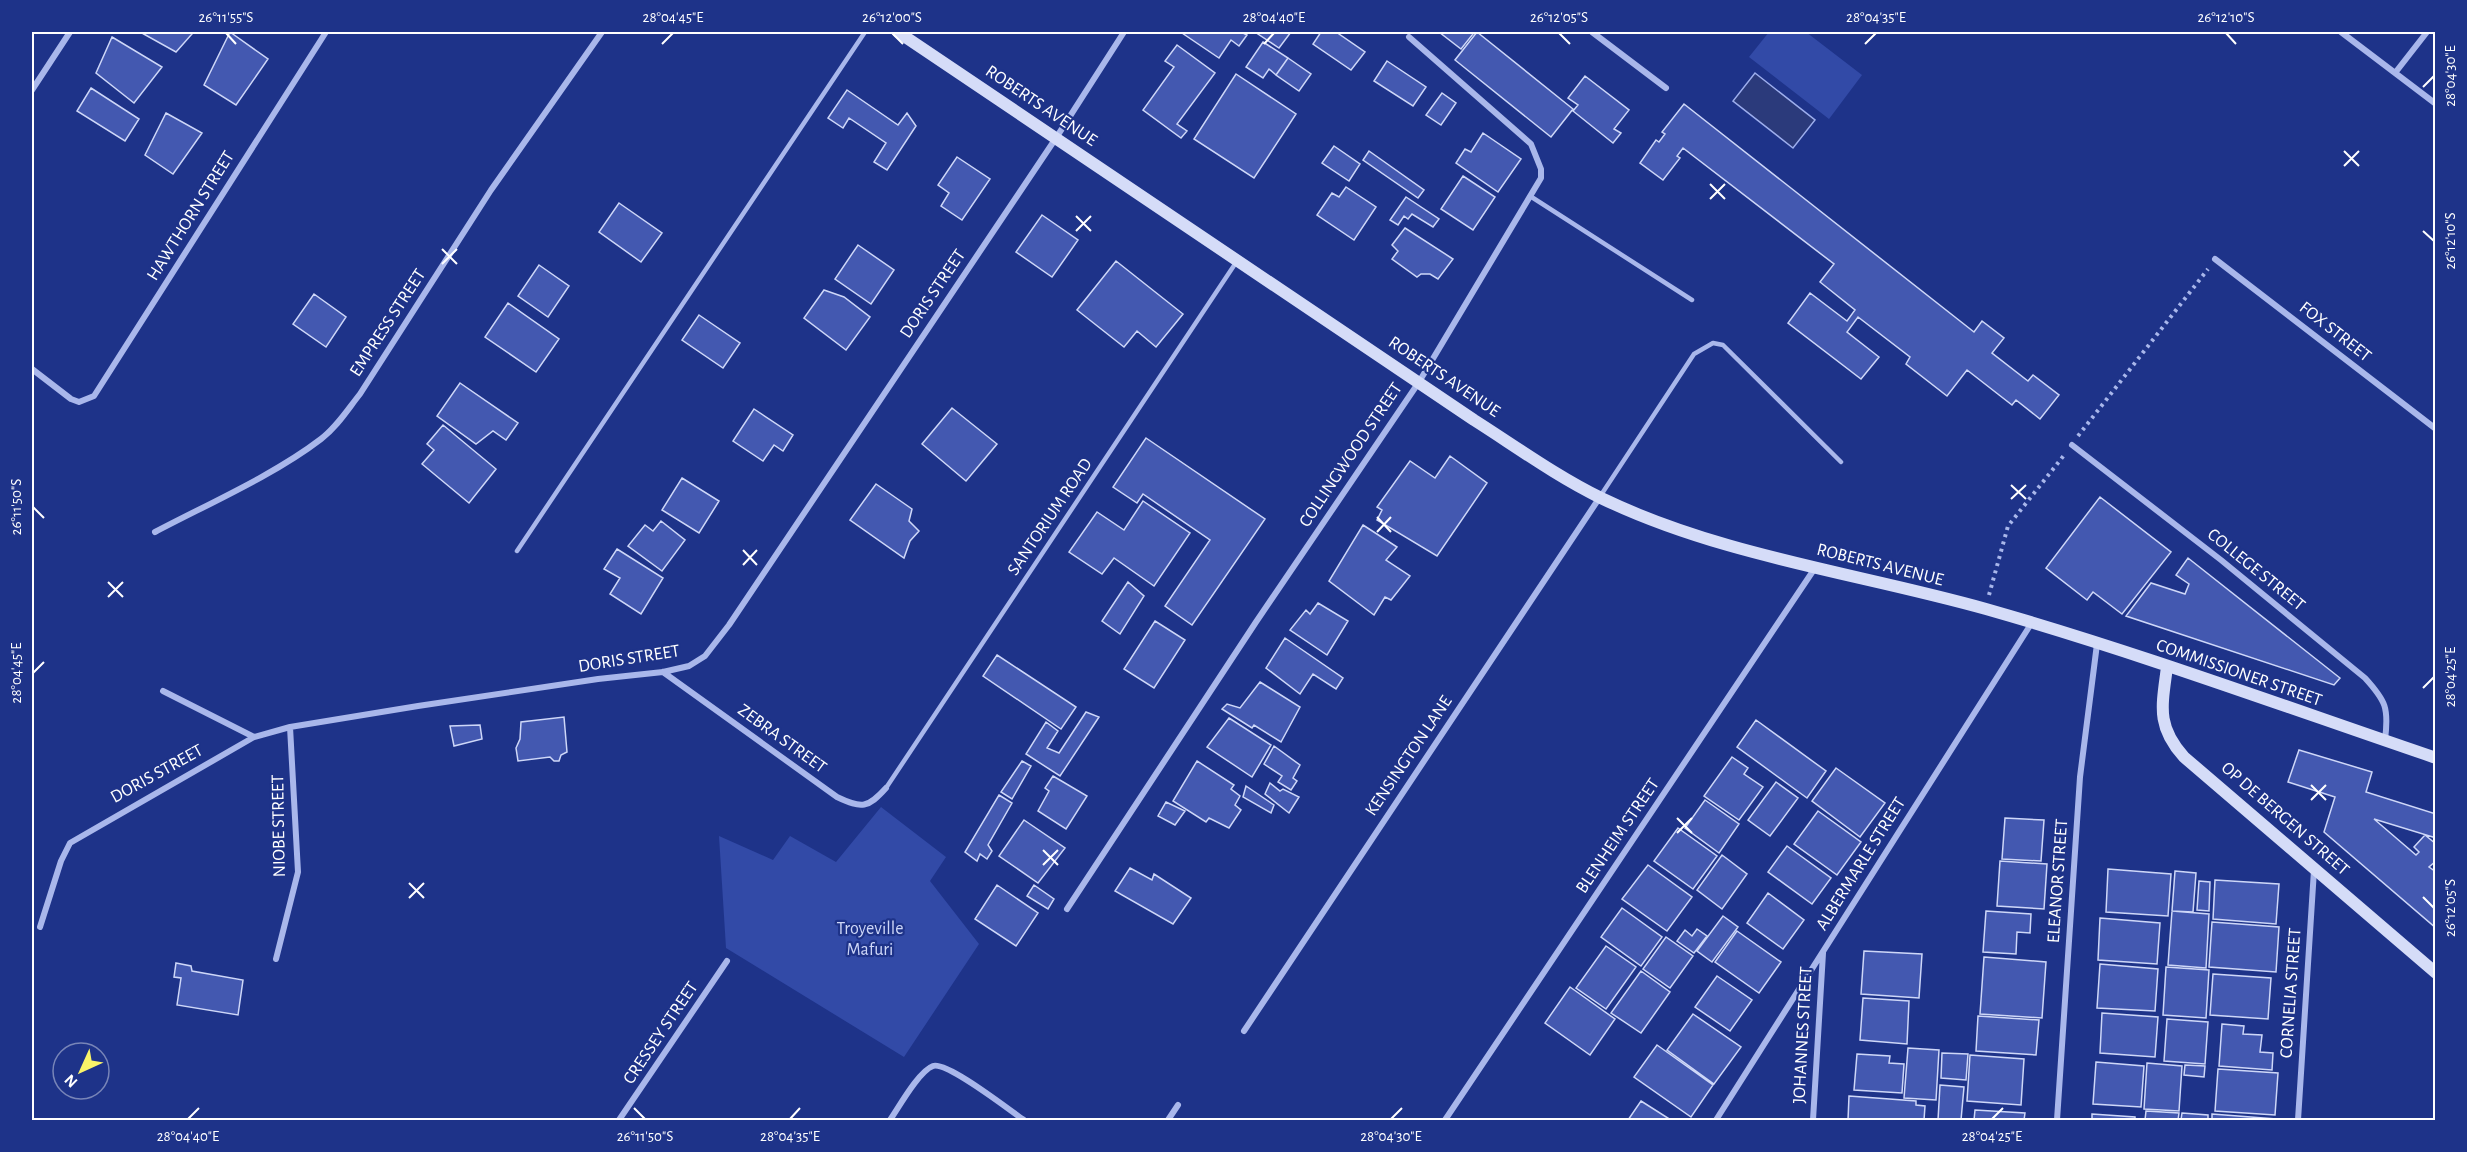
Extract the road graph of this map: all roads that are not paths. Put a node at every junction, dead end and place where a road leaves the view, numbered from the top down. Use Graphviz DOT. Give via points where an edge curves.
graph roads {
  1 [pos="70,32"];
  2 [pos="326,32"];
  3 [pos="602,32"];
  4 [pos="865,32"];
  5 [pos="898,32"];
  6 [pos="1124,32"];
  7 [pos="1592,32"];
  8 [pos="2341,32"];
  9 [pos="2427,32"];
  10 [pos="1409,37"];
  11 [pos="2395,73"];
  12 [pos="1666,88"];
  13 [pos="32,90"];
  14 [pos="2436,104"];
  15 [pos="1056,138"];
  16 [pos="1530,196"];
  17 [pos="2215,259"];
  18 [pos="1237,261"];
  19 [pos="1692,300"];
  20 [pos="32,369"];
  21 [pos="1419,382"];
  22 [pos="2436,429"];
  23 [pos="2072,445"];
  24 [pos="1841,462"];
  25 [pos="1600,497"];
  26 [pos="155,532"];
  27 [pos="517,550"];
  28 [pos="1815,568"];
  29 [pos="2031,624"];
  30 [pos="2097,644"];
  31 [pos="2167,667"];
  32 [pos="663,672"];
  33 [pos="163,691"];
  34 [pos="290,727"];
  35 [pos="254,737"];
  36 [pos="2385,740"];
  37 [pos="2436,758"];
  38 [pos="886,788"];
  39 [pos="2314,868"];
  40 [pos="1067,909"];
  41 [pos="40,927"];
  42 [pos="1822,952"];
  43 [pos="276,959"];
  44 [pos="727,961"];
  45 [pos="2436,973"];
  46 [pos="1244,1031"];
  47 [pos="1178,1105"];
  48 [pos="619,1120"];
  49 [pos="890,1120"];
  50 [pos="1024,1120"];
  51 [pos="1168,1120"];
  52 [pos="1445,1120"];
  53 [pos="1716,1120"];
  54 [pos="1813,1120"];
  55 [pos="2057,1120"];
  56 [pos="2298,1120"];
  1 -- 13 [label="street"];
  2 -- 20 [label="street, HAWTHORN STREET" via="107,379 87,400 79,402"];
  3 -- 26 [label="street, EMPRESS STREET" via="491,190 339,422 288,460"];
  4 -- 27 [label="lane"];
  5 -- 15 [label="main road, ROBERTS AVENUE"];
  6 -- 15 [label="street, DORIS STREET"];
  7 -- 12 [label="street"];
  8 -- 11 [label="street"];
  9 -- 11 [label="street"];
  10 -- 16 [label="street, COLLINGWOOD STREET" via="1531,144 1541,178"];
  11 -- 14 [label="street"];
  15 -- 18 [label="main road, ROBERTS AVENUE"];
  15 -- 32 [label="street, DORIS STREET" via="729,625 705,656 689,666"];
  16 -- 19 [label="lane"];
  16 -- 21 [label="street, COLLINGWOOD STREET"];
  17 -- 22 [label="street, FOX STREET"];
  18 -- 21 [label="main road, ROBERTS AVENUE"];
  18 -- 38 [label="lane, SANTORIUM ROAD"];
  21 -- 25 [label="main road, ROBERTS AVENUE"];
  21 -- 40 [label="street, COLLINGWOOD STREET"];
  23 -- 36 [label="street, COLLEGE STREET" via="2365,678 2384,699 2388,718"];
  24 -- 25 [label="lane" via="1723,345 1713,343 1694,354"];
  25 -- 28 [label="main road, ROBERTS AVENUE" via="1669,525"];
  25 -- 46 [label="street, KENSINGTON LANE"];
  28 -- 29 [label="main road, ROBERTS AVENUE"];
  28 -- 52 [label="street, BLENHEIM STREET"];
  29 -- 30 [label="main road, COMMISSIONER STREET"];
  29 -- 42 [label="street, ALBERMARLE STREET"];
  30 -- 31 [label="main road, COMMISSIONER STREET"];
  30 -- 55 [label="street, ELEANOR STREET" via="2079,777"];
  31 -- 36 [label="main road, COMMISSIONER STREET"];
  31 -- 39 [label="main road, OP DE BERGEN STREET" via="2162,708 2170,741"];
  32 -- 34 [label="street, DORIS STREET"];
  32 -- 38 [label="street, ZEBRA STREET" via="837,797 858,806 872,803"];
  33 -- 35 [label="street"];
  34 -- 35 [label="street, DORIS STREET"];
  34 -- 43 [label="street, NIOBE STREET" via="298,872"];
  35 -- 41 [label="street, DORIS STREET" via="70,843"];
  36 -- 37 [label="main road, COMMISSIONER STREET"];
  39 -- 45 [label="main road, OP DE BERGEN STREET"];
  39 -- 56 [label="street, CORNELIA STREET"];
  42 -- 53 [label="street, ALBERMARLE STREET"];
  42 -- 54 [label="street, JOHANNES STREET"];
  44 -- 48 [label="street, CRESSEY STREET"];
  47 -- 51 [label="street"];
  49 -- 50 [label="street" via="922,1075 934,1065 946,1067"];
}
